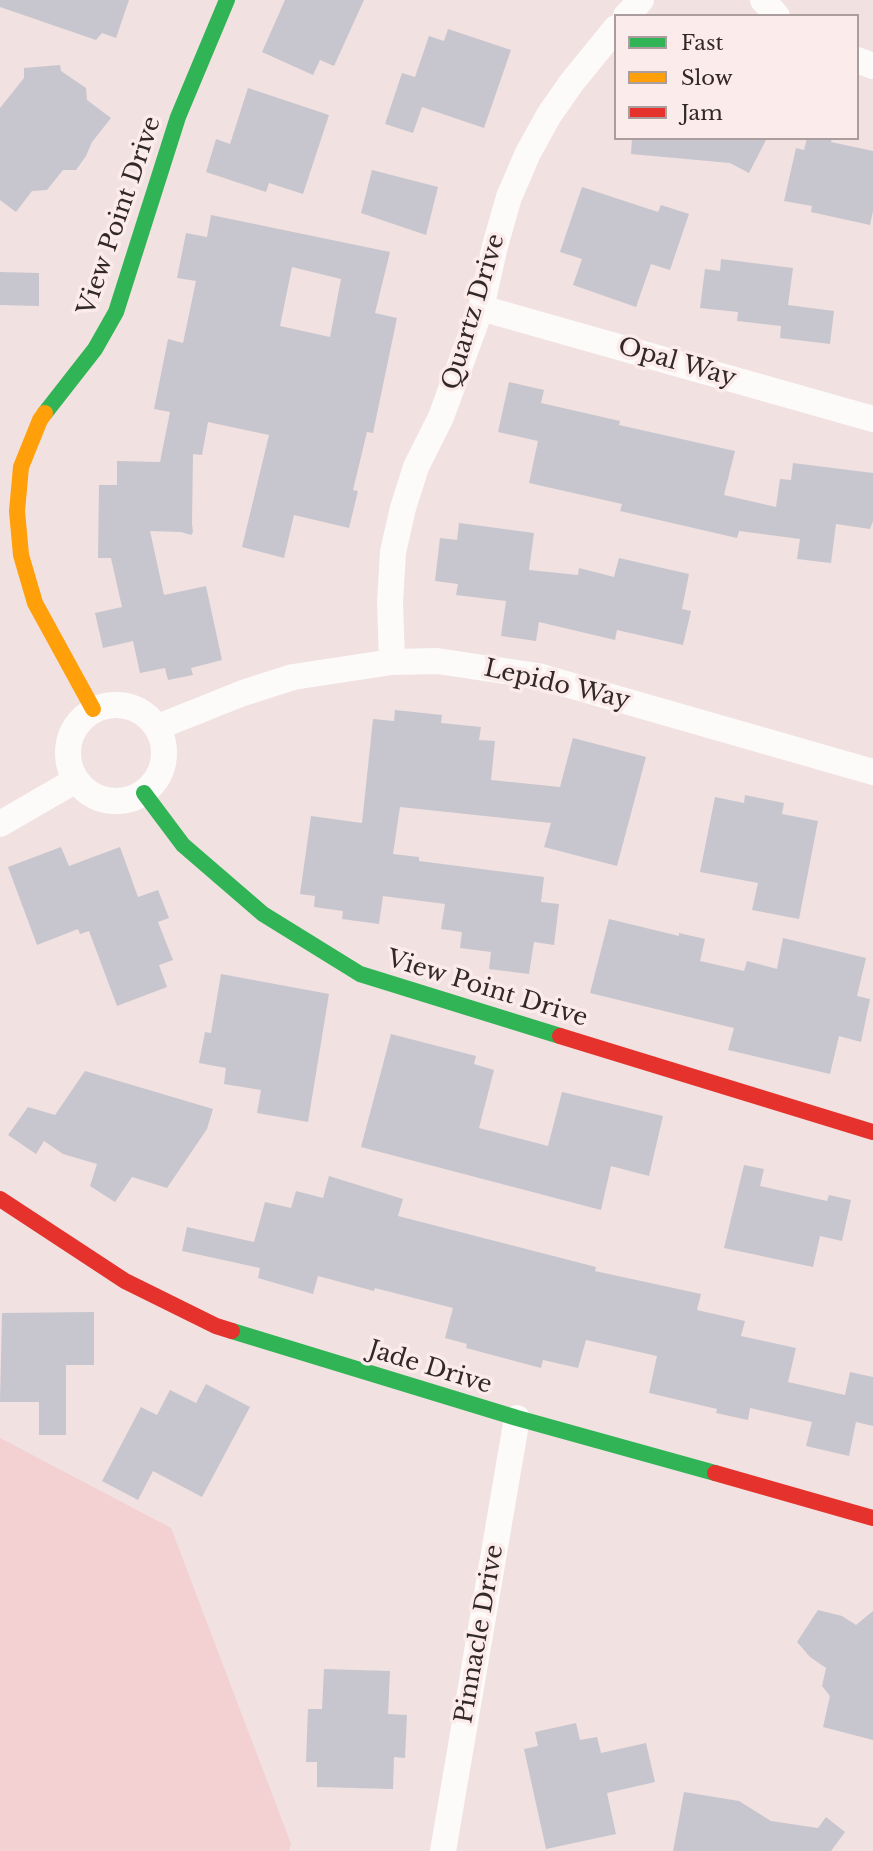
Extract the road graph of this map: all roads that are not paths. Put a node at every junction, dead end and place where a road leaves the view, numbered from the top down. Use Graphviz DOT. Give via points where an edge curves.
graph roads {
  1 [pos="227,0"];
  2 [pos="641,0"];
  3 [pos="763,0"];
  4 [pos="628,14"];
  5 [pos="775,14"];
  6 [pos="614,30"];
  7 [pos="481,308"];
  8 [pos="873,419"];
  9 [pos="391,662"];
  10 [pos="93,709"];
  11 [pos="158,727"];
  12 [pos="873,772"];
  13 [pos="76,780"];
  14 [pos="145,793"];
  15 [pos="0,824"];
  16 [pos="873,1132"];
  17 [pos="0,1199"];
  18 [pos="517,1418"];
  19 [pos="873,1518"];
  20 [pos="443,1851"];
  1 -- 10 [label="street, View Point Drive" via="178,117 116,312 95,349 40,420 21,467 17,511 21,555 35,603"];
  2 -- 4 [label="street"];
  3 -- 5 [label="street"];
  6 -- 7 [label="street, Quartz Drive" via="572,82 528,153 506,209"];
  7 -- 8 [label="street, Opal Way"];
  7 -- 9 [label="street, Quartz Drive" via="403,508 393,552"];
  9 -- 11 [label="street, Lepido Way" via="293,677"];
  9 -- 12 [label="street, Lepido Way" via="437,661 538,676"];
  10 -- 11 [label="street" via="132,706"];
  10 -- 13 [label="street" via="71,734 67,751"];
  11 -- 14 [label="street" via="165,748 164,765"];
  13 -- 14 [label="street" via="92,795 108,801 125,801"];
  13 -- 15 [label="street"];
  14 -- 16 [label="street, View Point Drive" via="183,845 262,914 360,974"];
  17 -- 18 [label="street, Jade Drive" via="125,1281 216,1326"];
  18 -- 19 [label="street, Jade Drive"];
  18 -- 20 [label="street, Pinnacle Drive"];
}
